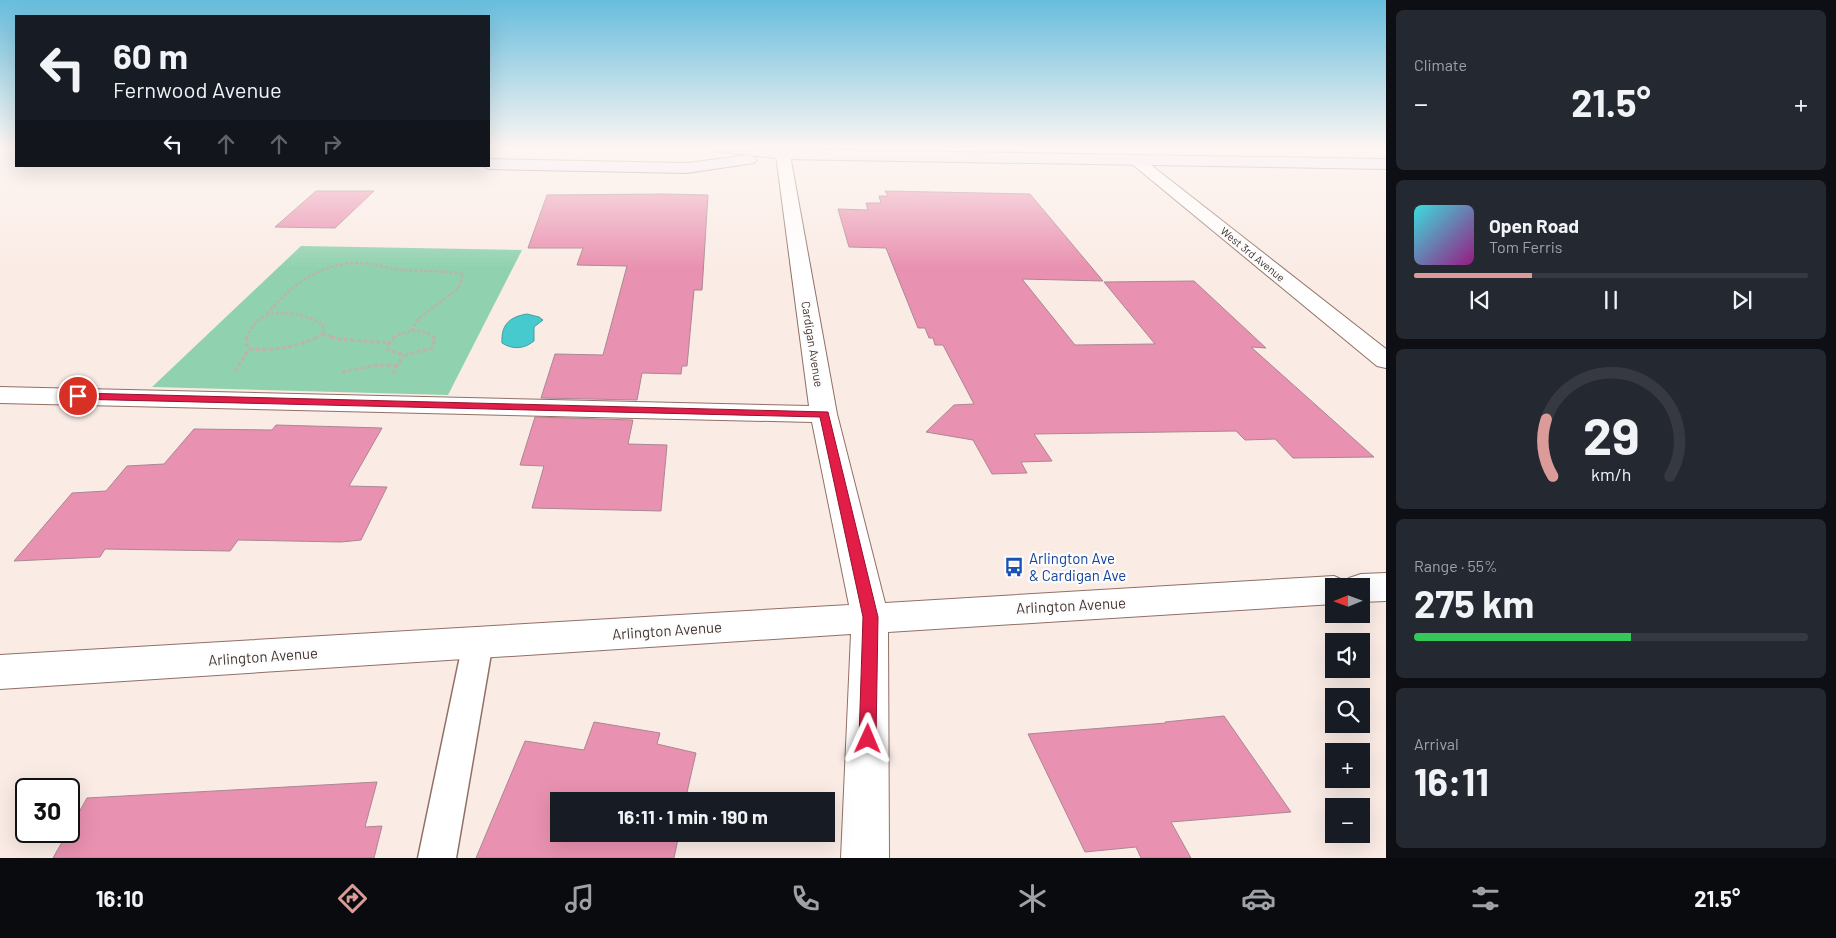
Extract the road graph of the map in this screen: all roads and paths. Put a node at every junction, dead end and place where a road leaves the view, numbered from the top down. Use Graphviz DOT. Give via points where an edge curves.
graph roads {
  1 [pos="788,188"];
  2 [pos="1171,188"];
  3 [pos="267,314"];
  4 [pos="412,330"];
  5 [pos="323,334"];
  6 [pos="389,343"];
  7 [pos="249,349"];
  8 [pos="1386,361"];
  9 [pos="398,366"];
  10 [pos="245,371"];
  11 [pos="339,372"];
  12 [pos="0,395"];
  13 [pos="824,414"];
  14 [pos="1386,586"];
  15 [pos="1370,587"];
  16 [pos="1325,591"];
  17 [pos="870,617"];
  18 [pos="478,642"];
  19 [pos="0,672"];
  20 [pos="437,858"];
  21 [pos="865,858"];
  1 -- 13 [label="street, Cardigan Avenue"];
  2 -- 8 [label="street, West 3rd Avenue"];
  3 -- 4 [label="path" via="282,295 303,278 330,267 362,263 463,274 459,288 418,319"];
  3 -- 5 [label="path" via="311,317 322,324"];
  3 -- 7 [label="path" via="258,319 247,333"];
  4 -- 6 [label="path" via="396,336"];
  4 -- 6 [label="path" via="435,338 432,348 419,354 403,355 388,350"];
  5 -- 6 [label="path" via="339,339"];
  5 -- 7 [label="path" via="287,348"];
  7 -- 10 [label="path" via="236,370"];
  9 -- 11 [label="path" via="377,365"];
  12 -- 13 [label="street"];
  13 -- 17 [label="street, Cardigan Avenue"];
  14 -- 15 [label="street"];
  16 -- 17 [label="street, Arlington Avenue"];
  17 -- 18 [label="street, Arlington Avenue"];
  17 -- 21 [label="street, Cardigan Avenue"];
  18 -- 19 [label="street, Arlington Avenue"];
  18 -- 20 [label="lane"];
}
